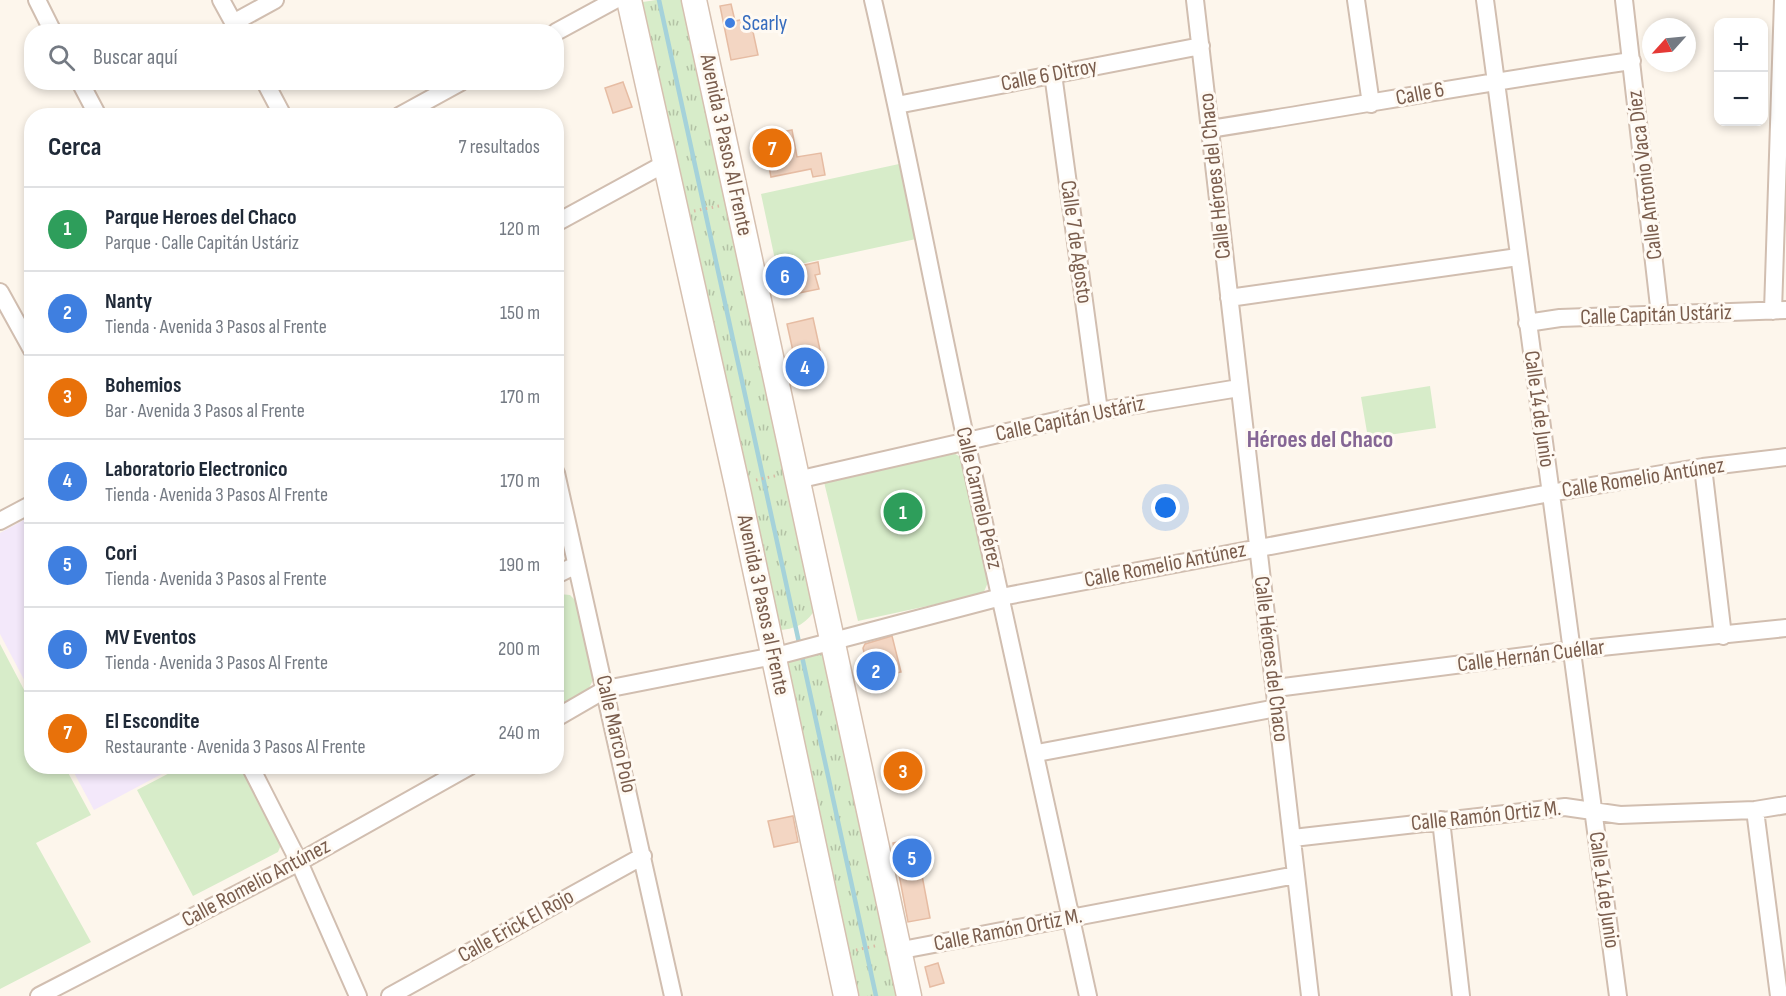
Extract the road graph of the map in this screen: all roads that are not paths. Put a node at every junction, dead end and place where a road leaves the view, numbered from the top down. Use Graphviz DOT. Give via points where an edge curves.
graph roads {
  1 [pos="37,0"];
  2 [pos="221,0"];
  3 [pos="275,0"];
  4 [pos="615,0"];
  5 [pos="629,0"];
  6 [pos="694,0"];
  7 [pos="873,0"];
  8 [pos="1195,0"];
  9 [pos="1356,0"];
  10 [pos="1485,0"];
  11 [pos="1624,0"];
  12 [pos="1783,0"];
  13 [pos="49,24"];
  14 [pos="234,24"];
  15 [pos="240,24"];
  16 [pos="564,28"];
  17 [pos="1200,46"];
  18 [pos="1632,61"];
  19 [pos="1053,74"];
  20 [pos="1494,81"];
  21 [pos="84,90"];
  22 [pos="269,90"];
  23 [pos="446,90"];
  24 [pos="1371,104"];
  25 [pos="897,105"];
  26 [pos="94,108"];
  27 [pos="279,108"];
  28 [pos="414,108"];
  29 [pos="1210,129"];
  30 [pos="666,163"];
  31 [pos="564,219"];
  32 [pos="1518,256"];
  33 [pos="0,292"];
  34 [pos="1229,298"];
  35 [pos="1780,310"];
  36 [pos="1660,315"];
  37 [pos="1527,323"];
  38 [pos="24,336"];
  39 [pos="1239,388"];
  40 [pos="1099,411"];
  41 [pos="966,441"];
  42 [pos="1786,457"];
  43 [pos="1703,467"];
  44 [pos="797,480"];
  45 [pos="1550,493"];
  46 [pos="24,508"];
  47 [pos="564,510"];
  48 [pos="0,521"];
  49 [pos="1256,548"];
  50 [pos="576,565"];
  51 [pos="564,571"];
  52 [pos="1001,597"];
  53 [pos="1786,628"];
  54 [pos="1723,636"];
  55 [pos="824,643"];
  56 [pos="1572,650"];
  57 [pos="778,655"];
  58 [pos="1276,688"];
  59 [pos="606,689"];
  60 [pos="1277,708"];
  61 [pos="564,713"];
  62 [pos="1037,753"];
  63 [pos="254,774"];
  64 [pos="444,774"];
  65 [pos="1786,806"];
  66 [pos="1593,810"];
  67 [pos="1755,810"];
  68 [pos="1441,820"];
  69 [pos="1293,838"];
  70 [pos="643,856"];
  71 [pos="299,862"];
  72 [pos="1296,875"];
  73 [pos="1071,918"];
  74 [pos="888,948"];
  75 [pos="840,995"];
  76 [pos="39,996"];
  77 [pos="358,996"];
  78 [pos="390,996"];
  79 [pos="673,996"];
  80 [pos="909,996"];
  81 [pos="1088,996"];
  82 [pos="1310,996"];
  83 [pos="1461,996"];
  84 [pos="1618,996"];
  85 [pos="1779,996"];
  1 -- 13 [label="street"];
  2 -- 14 [label="street"];
  3 -- 15 [label="street"];
  4 -- 16 [label="street"];
  5 -- 30 [label="main road"];
  6 -- 44 [label="main road, Avenida 3 Pasos Al Frente"];
  7 -- 25 [label="street, Calle Carmelo Pérez"];
  8 -- 17 [label="street, Calle Héroes del Chaco"];
  9 -- 24 [label="street"];
  10 -- 20 [label="street, Calle 14 de Junio"];
  11 -- 18 [label="street, Calle Antonio Vaca Díez"];
  12 -- 35 [label="street"];
  17 -- 19 [label="street, Calle 6 Ditroy"];
  17 -- 29 [label="street, Calle Héroes del Chaco"];
  18 -- 20 [label="street, Calle 6"];
  18 -- 36 [label="street, Calle Antonio Vaca Díez"];
  19 -- 25 [label="street, Calle 6 Ditroy"];
  19 -- 40 [label="street, Calle 7 de Agosto"];
  20 -- 24 [label="street, Calle 6"];
  20 -- 32 [label="street, Calle 14 de Junio"];
  21 -- 26 [label="street"];
  22 -- 27 [label="street"];
  23 -- 28 [label="street"];
  24 -- 29 [label="street, Calle 6"];
  25 -- 41 [label="street, Calle Carmelo Pérez"];
  29 -- 34 [label="street, Calle Héroes del Chaco"];
  30 -- 31 [label="street"];
  30 -- 57 [label="main road, Avenida 3 Pasos al Frente" via="684,214"];
  32 -- 34 [label="street"];
  32 -- 37 [label="street, Calle 14 de Junio"];
  33 -- 38 [label="street"];
  34 -- 39 [label="street, Calle Héroes del Chaco"];
  35 -- 36 [label="street, Calle Capitán Ustáriz"];
  36 -- 37 [label="street, Calle Capitán Ustáriz" via="1560,318"];
  37 -- 45 [label="street, Calle 14 de Junio"];
  39 -- 40 [label="street, Calle Capitán Ustáriz"];
  39 -- 49 [label="street, Calle Héroes del Chaco"];
  40 -- 41 [label="street, Calle Capitán Ustáriz"];
  41 -- 44 [label="street, Calle Capitán Ustáriz"];
  41 -- 52 [label="street, Calle Carmelo Pérez"];
  42 -- 43 [label="street, Calle Romelio Antúnez"];
  43 -- 45 [label="street, Calle Romelio Antúnez"];
  43 -- 54 [label="street"];
  44 -- 55 [label="main road, Avenida 3 Pasos Al Frente"];
  45 -- 49 [label="street, Calle Romelio Antúnez"];
  45 -- 56 [label="street, Calle 14 de Junio"];
  46 -- 48 [label="street"];
  47 -- 50 [label="street, Calle Marco Polo"];
  49 -- 52 [label="street, Calle Romelio Antúnez"];
  49 -- 58 [label="street, Calle Héroes del Chaco"];
  50 -- 51 [label="street"];
  50 -- 59 [label="street, Calle Marco Polo"];
  52 -- 55 [label="street, Calle Romelio Antúnez"];
  52 -- 62 [label="street, Calle Carmelo Pérez"];
  53 -- 54 [label="street, Calle Hernán Cuéllar"];
  54 -- 56 [label="street, Calle Hernán Cuéllar"];
  55 -- 57 [label="street, Calle Romelio Antúnez"];
  55 -- 74 [label="main road"];
  56 -- 58 [label="street, Calle Hernán Cuéllar"];
  56 -- 66 [label="street, Calle 14 de Junio"];
  57 -- 59 [label="street, Calle Romelio Antúnez"];
  57 -- 75 [label="main road, Avenida 3 Pasos al Frente"];
  58 -- 60 [label="street, Calle Héroes del Chaco"];
  59 -- 61 [label="street, Calle Romelio Antúnez"];
  59 -- 70 [label="street, Calle Marco Polo"];
  60 -- 62 [label="street"];
  60 -- 69 [label="street, Calle Héroes del Chaco"];
  62 -- 73 [label="street, Calle Carmelo Pérez"];
  63 -- 71 [label="street"];
  64 -- 71 [label="street, Calle Romelio Antúnez"];
  65 -- 67 [label="street, Calle Ramón Ortiz M."];
  66 -- 67 [label="street, Calle Ramón Ortiz M." via="1620,815"];
  66 -- 68 [label="street, Calle Ramón Ortiz M." via="1565,807"];
  66 -- 84 [label="street, Calle 14 de Junio"];
  67 -- 85 [label="street"];
  68 -- 69 [label="street, Calle Ramón Ortiz M."];
  68 -- 83 [label="street"];
  69 -- 72 [label="street, Calle Héroes del Chaco"];
  70 -- 78 [label="street, Calle Erick El Rojo"];
  70 -- 79 [label="street, Calle Marco Polo"];
  71 -- 76 [label="street, Calle Romelio Antúnez"];
  71 -- 77 [label="street"];
  72 -- 73 [label="street, Calle Ramón Ortiz M."];
  72 -- 82 [label="street, Calle Héroes del Chaco"];
  73 -- 74 [label="street, Calle Ramón Ortiz M."];
  73 -- 81 [label="street, Calle Carmelo Pérez"];
  74 -- 80 [label="main road"];
}
